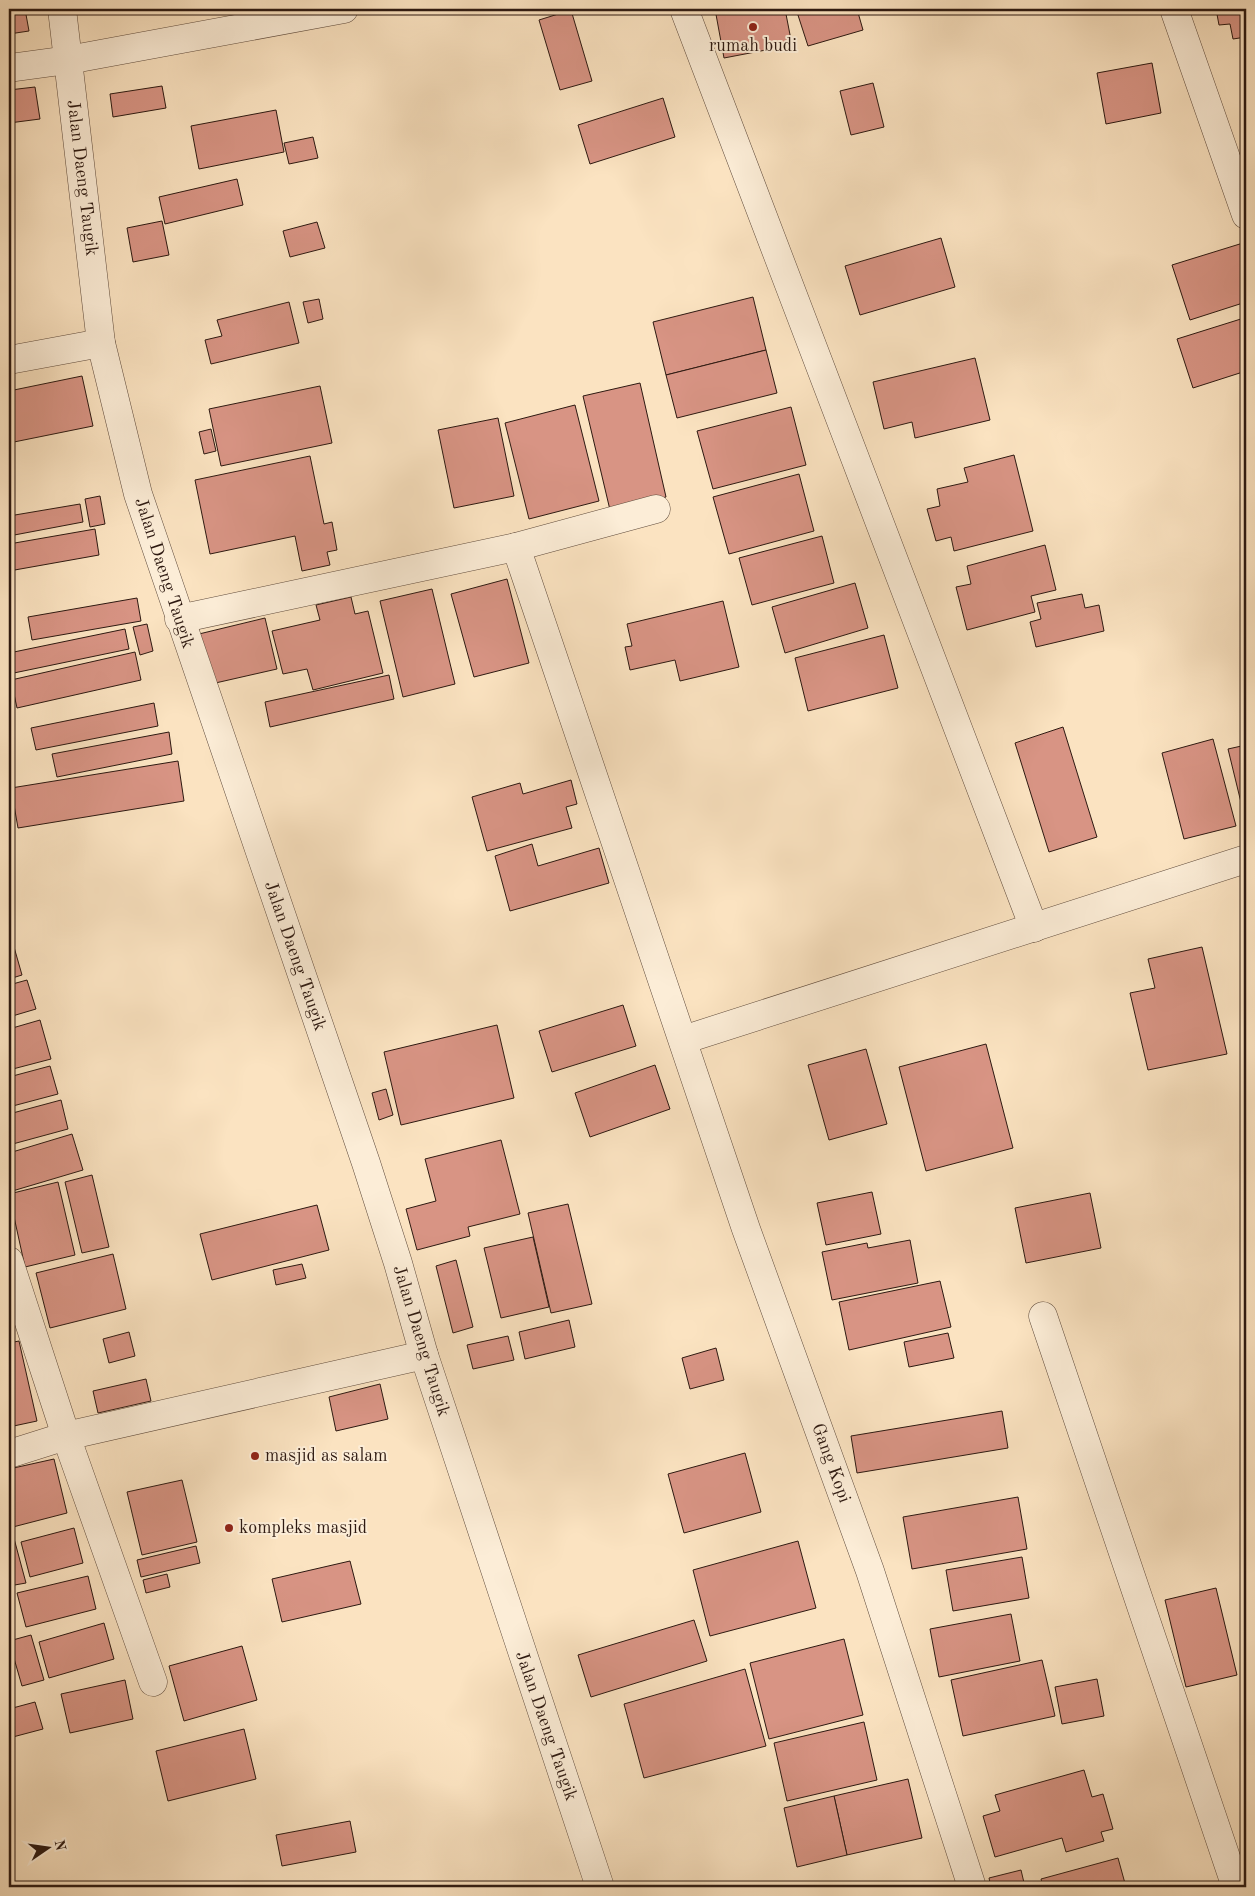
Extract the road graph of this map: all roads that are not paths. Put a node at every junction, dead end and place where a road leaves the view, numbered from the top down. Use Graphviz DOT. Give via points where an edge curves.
graph roads {
  1 [pos="62,9"];
  2 [pos="344,9"];
  3 [pos="684,9"];
  4 [pos="1174,9"];
  5 [pos="68,60"];
  6 [pos="9,68"];
  7 [pos="1246,214"];
  8 [pos="101,343"];
  9 [pos="9,360"];
  10 [pos="656,509"];
  11 [pos="516,547"];
  12 [pos="178,618"];
  13 [pos="1246,858"];
  14 [pos="1034,928"];
  15 [pos="684,1040"];
  16 [pos="9,1261"];
  17 [pos="1043,1316"];
  18 [pos="424,1355"];
  19 [pos="66,1436"];
  20 [pos="9,1454"];
  21 [pos="153,1682"];
  22 [pos="600,1887"];
  23 [pos="972,1887"];
  24 [pos="1236,1887"];
  1 -- 5 [label="street, Jalan Daeng Taugik"];
  2 -- 5 [label="street"];
  3 -- 14 [label="street"];
  4 -- 7 [label="street"];
  5 -- 6 [label="street"];
  5 -- 8 [label="street, Jalan Daeng Taugik"];
  8 -- 9 [label="street"];
  8 -- 12 [label="street, Jalan Daeng Taugik" via="138,494"];
  10 -- 11 [label="street"];
  11 -- 12 [label="street"];
  11 -- 15 [label="street, Gang Kopi"];
  12 -- 18 [label="street, Jalan Daeng Taugik" via="366,1163"];
  13 -- 14 [label="street"];
  14 -- 15 [label="street"];
  15 -- 23 [label="street, Gang Kopi" via="746,1229 870,1571"];
  16 -- 19 [label="street"];
  17 -- 24 [label="street"];
  18 -- 19 [label="street"];
  18 -- 22 [label="street, Jalan Daeng Taugik"];
  19 -- 20 [label="street"];
  19 -- 21 [label="street"];
}
